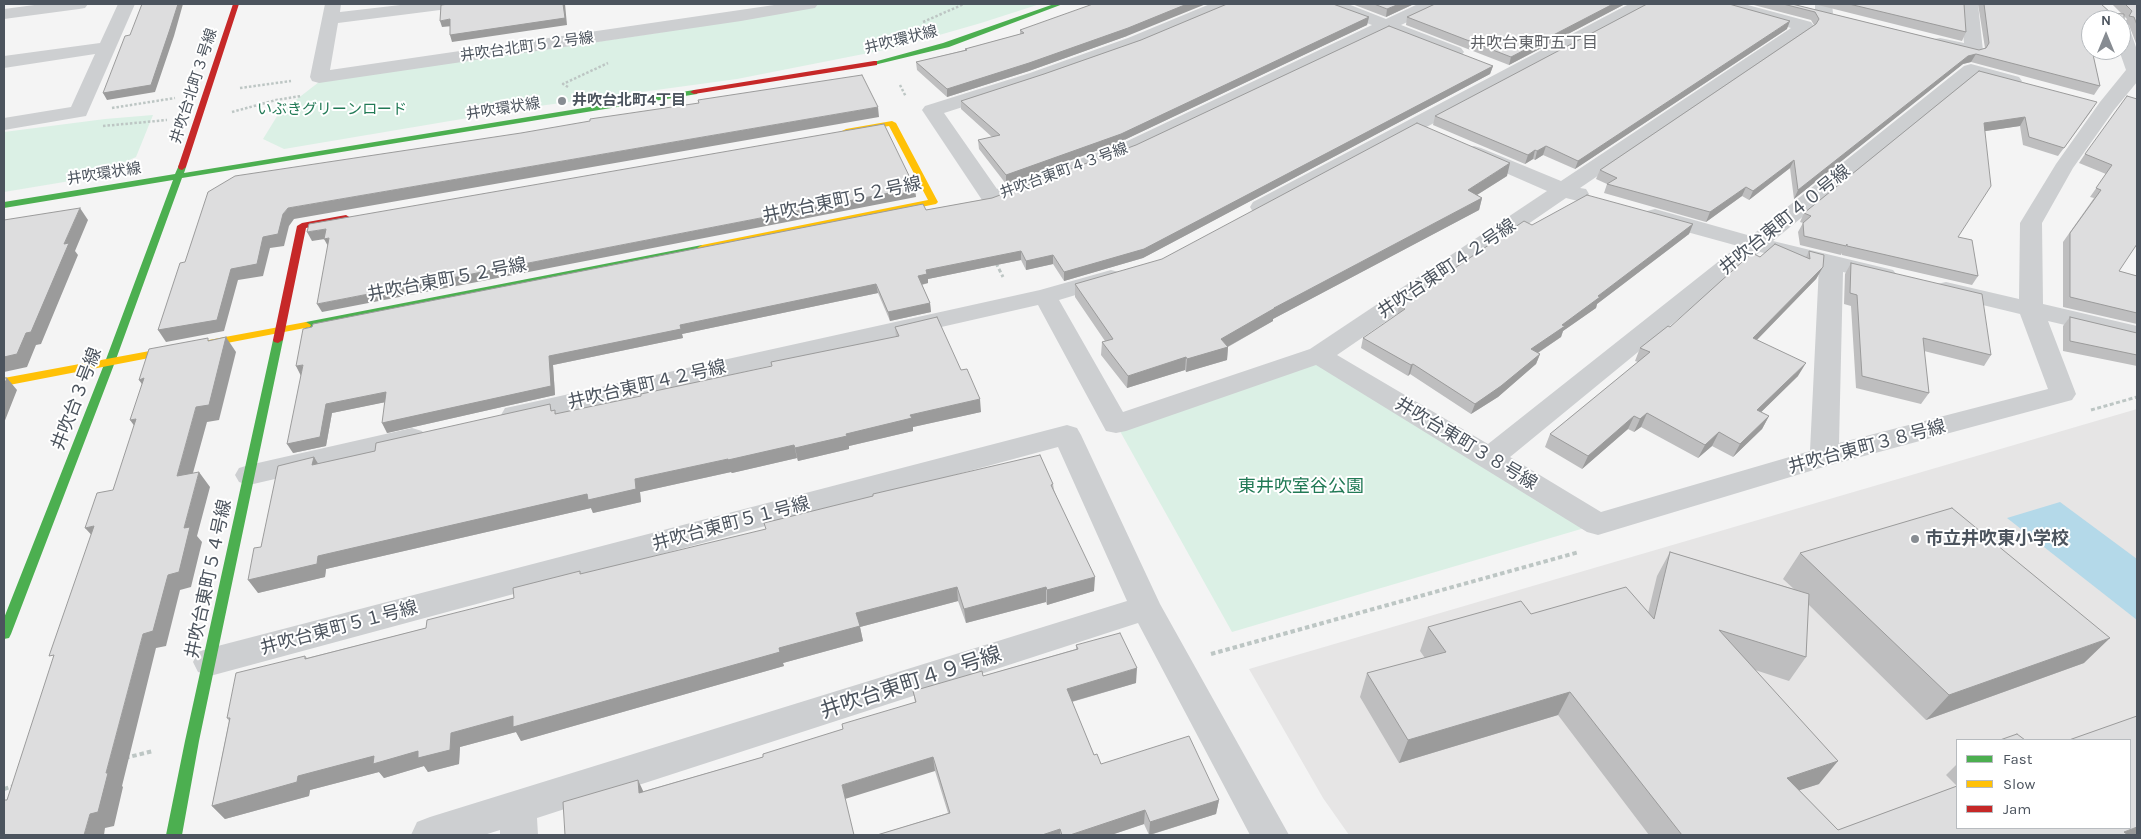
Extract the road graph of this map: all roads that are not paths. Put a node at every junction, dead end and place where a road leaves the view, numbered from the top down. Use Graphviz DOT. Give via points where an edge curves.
graph roads {
  1 [pos="80,4"];
  2 [pos="126,4"];
  3 [pos="236,4"];
  4 [pos="448,4"];
  5 [pos="809,4"];
  6 [pos="1060,4"];
  7 [pos="1224,4"];
  8 [pos="1333,4"];
  9 [pos="1431,4"];
  10 [pos="1641,4"];
  11 [pos="1726,4"];
  12 [pos="1969,4"];
  13 [pos="1797,6"];
  14 [pos="1824,9"];
  15 [pos="331,11"];
  16 [pos="4,14"];
  17 [pos="1842,18"];
  18 [pos="1387,25"];
  19 [pos="1927,40"];
  20 [pos="108,47"];
  21 [pos="2131,58"];
  22 [pos="1473,60"];
  23 [pos="4,62"];
  24 [pos="2034,87"];
  25 [pos="4,124"];
  26 [pos="1412,125"];
  27 [pos="833,133"];
  28 [pos="180,176"];
  29 [pos="1563,190"];
  30 [pos="1602,201"];
  31 [pos="4,205"];
  32 [pos="1630,209"];
  33 [pos="1247,214"];
  34 [pos="361,216"];
  35 [pos="1755,244"];
  36 [pos="1831,263"];
  37 [pos="1134,270"];
  38 [pos="1045,296"];
  39 [pos="2032,309"];
  40 [pos="278,331"];
  41 [pos="2137,334"];
  42 [pos="1318,355"];
  43 [pos="110,362"];
  44 [pos="4,382"];
  45 [pos="492,420"];
  46 [pos="434,433"];
  47 [pos="1824,457"];
  48 [pos="1490,458"];
  49 [pos="249,475"];
  50 [pos="1146,608"];
  51 [pos="4,634"];
  52 [pos="210,662"];
  53 [pos="519,822"];
  54 [pos="174,835"];
  55 [pos="430,835"];
  56 [pos="1270,835"];
  1 -- 16 [label="street"];
  2 -- 20 [label="street"];
  3 -- 28 [label="street, 井吹台北町３号線"];
  4 -- 15 [label="street"];
  5 -- 15 [label="street, 井吹台北町５２号線" via="319,77"];
  6 -- 28 [label="street, 井吹環状線" via="946,45 887,61"];
  7 -- 18 [label="street, 井吹台東町４３号線" via="1055,71 932,110 992,198 1128,148"];
  8 -- 18 [label="street"];
  9 -- 18 [label="street, 井吹台東町４３号線"];
  10 -- 26 [label="street" via="1499,70"];
  11 -- 29 [label="street, 井吹台東町４２号線" via="1805,26"];
  12 -- 19 [label="street" via="1974,51"];
  13 -- 14 [label="street"];
  14 -- 17 [label="street"];
  18 -- 22 [label="street"];
  20 -- 23 [label="street"];
  20 -- 25 [label="street" via="79,112"];
  21 -- 39 [label="street, 井吹台東町３８号線" via="2136,71 2098,104 2031,223"];
  24 -- 35 [label="street, 井吹台東町４０号線" via="1970,70"];
  26 -- 29 [label="street"];
  26 -- 33 [label="street"];
  27 -- 40 [label="street, 井吹台東町５２号線" via="892,123 933,202"];
  28 -- 31 [label="street, 井吹環状線"];
  28 -- 43 [label="street, 井吹台３号線"];
  29 -- 30 [label="street"];
  29 -- 42 [label="street, 井吹台東町４２号線"];
  32 -- 35 [label="street"];
  34 -- 40 [label="street" via="302,226"];
  35 -- 36 [label="street"];
  35 -- 48 [label="street, 井吹台東町４０号線"];
  36 -- 39 [label="street"];
  36 -- 47 [label="street"];
  37 -- 38 [label="street, 井吹台東町４２号線"];
  38 -- 42 [label="street, 井吹台東町４２号線" via="1116,424"];
  38 -- 45 [label="street, 井吹台東町４２号線"];
  39 -- 41 [label="street"];
  39 -- 47 [label="street, 井吹台東町３８号線" via="2063,394"];
  40 -- 43 [label="street, 井吹台東町５２号線"];
  40 -- 49 [label="street, 井吹台東町５４号線"];
  42 -- 48 [label="street, 井吹台東町３８号線"];
  43 -- 44 [label="street, 井吹台東町５２号線"];
  43 -- 51 [label="street, 井吹台３号線"];
  46 -- 49 [label="street"];
  47 -- 48 [label="street, 井吹台東町３８号線" via="1598,524"];
  49 -- 52 [label="street, 井吹台東町５４号線"];
  50 -- 52 [label="street, 井吹台東町５１号線" via="1067,435"];
  50 -- 53 [label="street, 井吹台東町４９号線"];
  50 -- 56 [label="street"];
  52 -- 54 [label="street, 井吹台東町５４号線"];
  53 -- 55 [label="street, 井吹台東町４９号線"];
}
